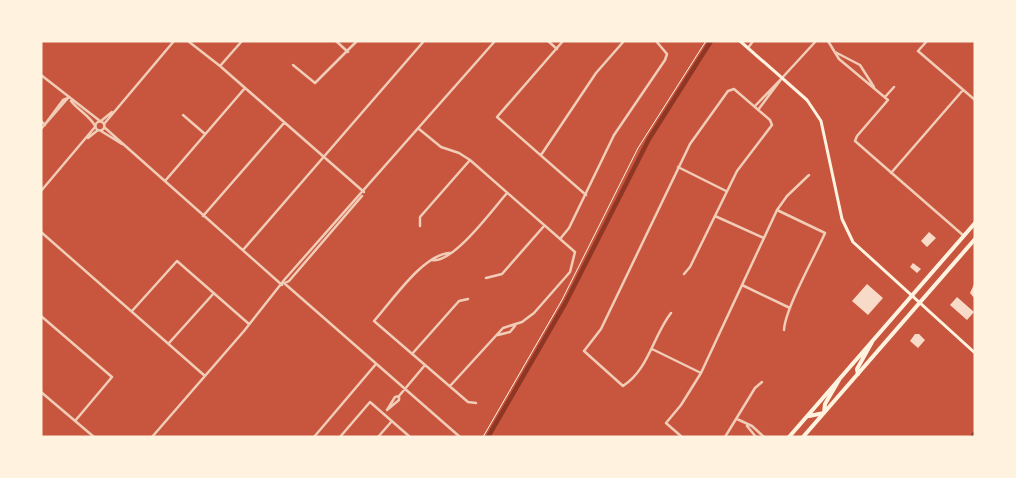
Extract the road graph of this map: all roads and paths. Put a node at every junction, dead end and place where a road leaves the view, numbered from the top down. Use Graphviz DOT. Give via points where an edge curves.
graph roads {
  1 [pos="174,41"];
  2 [pos="188,41"];
  3 [pos="242,41"];
  4 [pos="336,41"];
  5 [pos="357,41"];
  6 [pos="424,41"];
  7 [pos="495,41"];
  8 [pos="548,41"];
  9 [pos="563,41"];
  10 [pos="624,41"];
  11 [pos="656,41"];
  12 [pos="706,41"];
  13 [pos="740,41"];
  14 [pos="753,41"];
  15 [pos="816,41"];
  16 [pos="828,41"];
  17 [pos="927,41"];
  18 [pos="556,49"];
  19 [pos="748,49"];
  20 [pos="834,51"];
  21 [pos="348,52"];
  22 [pos="292,65"];
  23 [pos="220,66"];
  24 [pos="41,75"];
  25 [pos="782,78"];
  26 [pos="894,87"];
  27 [pos="245,88"];
  28 [pos="874,88"];
  29 [pos="963,90"];
  30 [pos="68,98"];
  31 [pos="887,98"];
  32 [pos="975,100"];
  33 [pos="755,106"];
  34 [pos="758,110"];
  35 [pos="183,116"];
  36 [pos="41,121"];
  37 [pos="102,123"];
  38 [pos="284,123"];
  39 [pos="45,124"];
  40 [pos="97,128"];
  41 [pos="41,129"];
  42 [pos="419,129"];
  43 [pos="205,134"];
  44 [pos="124,144"];
  45 [pos="540,155"];
  46 [pos="324,158"];
  47 [pos="470,160"];
  48 [pos="678,167"];
  49 [pos="891,173"];
  50 [pos="809,175"];
  51 [pos="165,181"];
  52 [pos="41,191"];
  53 [pos="726,191"];
  54 [pos="364,192"];
  55 [pos="507,193"];
  56 [pos="586,195"];
  57 [pos="777,210"];
  58 [pos="203,216"];
  59 [pos="714,216"];
  60 [pos="975,224"];
  61 [pos="420,226"];
  62 [pos="544,226"];
  63 [pos="41,232"];
  64 [pos="964,236"];
  65 [pos="764,238"];
  66 [pos="560,239"];
  67 [pos="973,241"];
  68 [pos="243,250"];
  69 [pos="450,252"];
  70 [pos="432,260"];
  71 [pos="684,274"];
  72 [pos="486,278"];
  73 [pos="283,284"];
  74 [pos="742,285"];
  75 [pos="214,293"];
  76 [pos="912,296"];
  77 [pos="468,299"];
  78 [pos="920,303"];
  79 [pos="790,308"];
  80 [pos="132,311"];
  81 [pos="671,313"];
  82 [pos="41,316"];
  83 [pos="249,324"];
  84 [pos="515,326"];
  85 [pos="784,330"];
  86 [pos="497,335"];
  87 [pos="873,340"];
  88 [pos="169,343"];
  89 [pos="652,349"];
  90 [pos="975,353"];
  91 [pos="412,354"];
  92 [pos="376,364"];
  93 [pos="425,365"];
  94 [pos="701,372"];
  95 [pos="858,374"];
  96 [pos="206,376"];
  97 [pos="840,378"];
  98 [pos="762,382"];
  99 [pos="450,386"];
  100 [pos="405,389"];
  101 [pos="41,392"];
  102 [pos="476,404"];
  103 [pos="384,414"];
  104 [pos="824,414"];
  105 [pos="806,417"];
  106 [pos="737,419"];
  107 [pos="75,421"];
  108 [pos="392,421"];
  109 [pos="747,426"];
  110 [pos="760,436"];
  111 [pos="94,437"];
  112 [pos="152,437"];
  113 [pos="314,437"];
  114 [pos="340,437"];
  115 [pos="378,437"];
  116 [pos="410,437"];
  117 [pos="460,437"];
  118 [pos="483,437"];
  119 [pos="682,437"];
  120 [pos="725,437"];
  121 [pos="789,437"];
  122 [pos="803,437"];
  1 -- 37 [label="street"];
  2 -- 23 [label="street"];
  3 -- 23 [label="street"];
  4 -- 21 [label="street"];
  5 -- 21 [label="street"];
  6 -- 46 [label="street"];
  7 -- 42 [label="street"];
  8 -- 18 [label="street"];
  9 -- 18 [label="street"];
  10 -- 45 [label="street" via="596,73"];
  11 -- 56 [label="street" via="666,54 665,60 614,135"];
  12 -- 118 [label="path" via="638,148 576,274"];
  13 -- 19 [label="main road"];
  14 -- 19 [label="street"];
  15 -- 25 [label="street"];
  16 -- 20 [label="street"];
  17 -- 29 [label="street" via="918,51"];
  18 -- 45 [label="street" via="496,117"];
  19 -- 25 [label="main road"];
  20 -- 28 [label="street"];
  20 -- 28 [label="street" via="860,65"];
  21 -- 22 [label="street" via="315,83"];
  23 -- 27 [label="street"];
  24 -- 30 [label="street"];
  25 -- 33 [label="street"];
  25 -- 34 [label="street"];
  25 -- 76 [label="main road" via="807,100 821,121 842,219 853,242"];
  26 -- 31 [label="street"];
  27 -- 38 [label="street"];
  27 -- 43 [label="street"];
  28 -- 31 [label="street"];
  29 -- 32 [label="street"];
  29 -- 49 [label="street"];
  30 -- 37 [label="street"];
  30 -- 39 [label="street"];
  30 -- 40 [label="street"];
  31 -- 49 [label="street" via="855,141"];
  33 -- 34 [label="street"];
  33 -- 48 [label="street" via="731,89 702,125"];
  34 -- 53 [label="street" via="772,125 750,152"];
  35 -- 43 [label="street"];
  36 -- 39 [label="street"];
  37 -- 40 [label="street"];
  37 -- 40 [label="street"];
  37 -- 44 [label="street"];
  38 -- 46 [label="street"];
  38 -- 58 [label="street"];
  39 -- 41 [label="street"];
  40 -- 44 [label="street"];
  40 -- 52 [label="street"];
  42 -- 47 [label="street" via="441,147"];
  42 -- 54 [label="street"];
  43 -- 51 [label="street"];
  44 -- 51 [label="street"];
  45 -- 56 [label="street"];
  46 -- 54 [label="street"];
  46 -- 68 [label="street"];
  47 -- 55 [label="street"];
  47 -- 61 [label="street" via="420,217"];
  48 -- 53 [label="street"];
  48 -- 89 [label="street" via="601,329 584,351 623,386 638,372"];
  49 -- 64 [label="street"];
  50 -- 57 [label="street" via="786,196"];
  51 -- 58 [label="street"];
  53 -- 59 [label="street"];
  54 -- 73 [label="street" via="289,282"];
  55 -- 62 [label="street"];
  55 -- 69 [label="street" via="461,245"];
  56 -- 66 [label="street"];
  57 -- 65 [label="street"];
  57 -- 79 [label="street" via="825,234"];
  58 -- 68 [label="street"];
  59 -- 65 [label="street"];
  59 -- 71 [label="street"];
  60 -- 64 [label="main road"];
  62 -- 66 [label="street"];
  62 -- 72 [label="street" via="502,274"];
  63 -- 80 [label="street"];
  64 -- 67 [label="main road"];
  64 -- 76 [label="main road"];
  65 -- 74 [label="street"];
  66 -- 84 [label="street" via="575,252 570,272 534,313"];
  67 -- 78 [label="main road"];
  68 -- 73 [label="street"];
  69 -- 70 [label="street"];
  69 -- 70 [label="street" via="438,261"];
  70 -- 91 [label="street" via="374,321"];
  73 -- 83 [label="street"];
  73 -- 92 [label="street"];
  74 -- 79 [label="street"];
  74 -- 94 [label="street"];
  75 -- 80 [label="street" via="177,261"];
  75 -- 83 [label="street"];
  75 -- 88 [label="street"];
  76 -- 78 [label="main road"];
  76 -- 87 [label="main road"];
  77 -- 91 [label="street" via="459,301"];
  78 -- 90 [label="main road"];
  78 -- 95 [label="main road"];
  79 -- 85 [label="street"];
  80 -- 88 [label="street"];
  81 -- 89 [label="street"];
  82 -- 107 [label="street" via="112,377"];
  83 -- 96 [label="street"];
  84 -- 86 [label="street" via="510,332"];
  84 -- 86 [label="street" via="503,328"];
  86 -- 99 [label="street"];
  87 -- 95 [label="main road" via="857,369"];
  87 -- 97 [label="main road"];
  88 -- 96 [label="street"];
  89 -- 94 [label="street"];
  91 -- 93 [label="street"];
  92 -- 100 [label="street"];
  92 -- 113 [label="street"];
  93 -- 99 [label="street"];
  93 -- 100 [label="street"];
  94 -- 119 [label="street" via="666,423"];
  95 -- 104 [label="main road"];
  96 -- 112 [label="street"];
  97 -- 104 [label="main road" via="825,404"];
  97 -- 105 [label="main road"];
  98 -- 106 [label="street"];
  99 -- 102 [label="street" via="468,402"];
  100 -- 103 [label="street"];
  100 -- 117 [label="street"];
  101 -- 107 [label="street"];
  103 -- 108 [label="street"];
  103 -- 114 [label="street" via="370,402"];
  104 -- 105 [label="main road"];
  104 -- 122 [label="main road"];
  105 -- 121 [label="main road"];
  106 -- 109 [label="street"];
  106 -- 120 [label="street"];
  107 -- 111 [label="street"];
  108 -- 115 [label="street"];
  108 -- 116 [label="street"];
  109 -- 110 [label="street"];
  109 -- 110 [label="street" via="752,426"];
}
